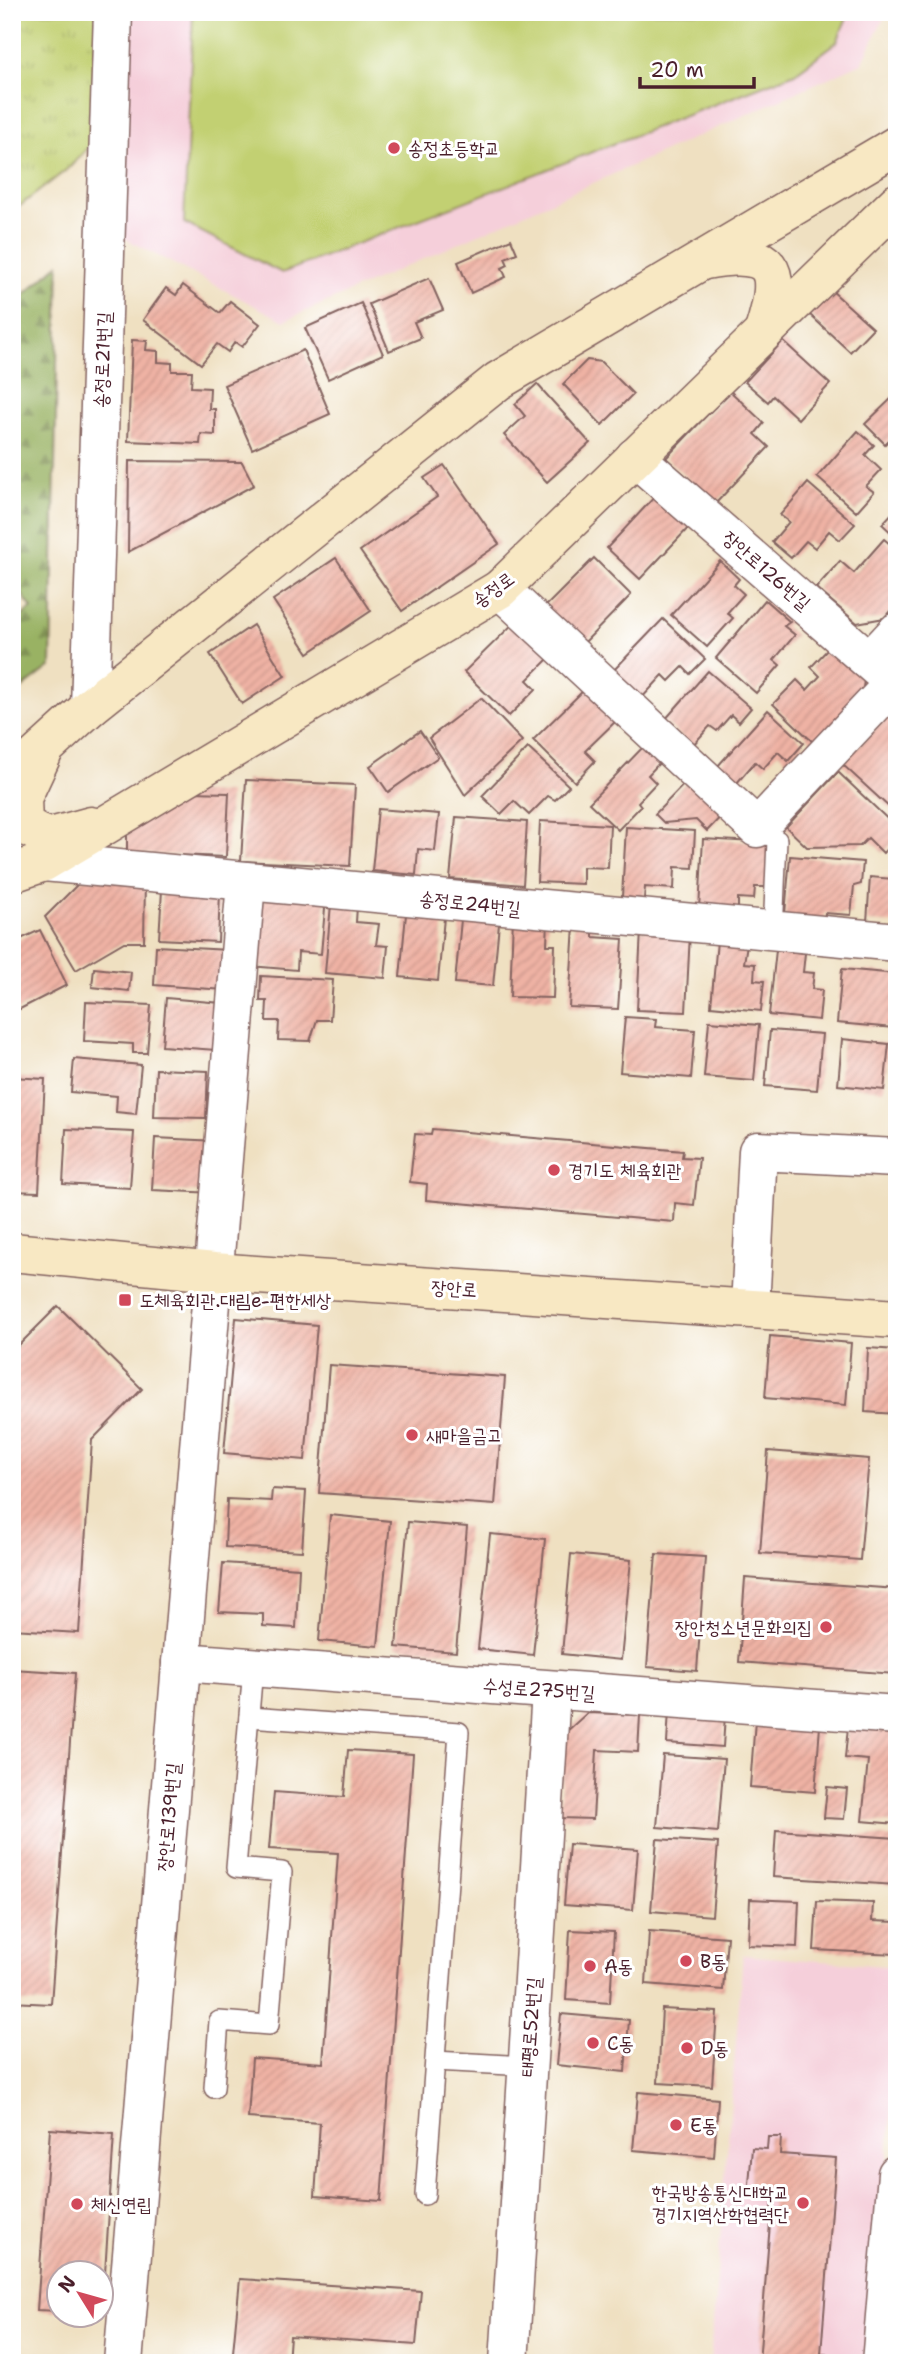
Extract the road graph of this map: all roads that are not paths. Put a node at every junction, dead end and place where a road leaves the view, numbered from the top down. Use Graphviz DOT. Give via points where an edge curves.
graph roads {
  1 [pos="113,12"];
  2 [pos="897,145"];
  3 [pos="897,203"];
  4 [pos="701,261"];
  5 [pos="764,331"];
  6 [pos="635,457"];
  7 [pos="500,589"];
  8 [pos="897,632"];
  9 [pos="887,676"];
  10 [pos="90,707"];
  11 [pos="44,750"];
  12 [pos="12,778"];
  13 [pos="113,821"];
  14 [pos="757,828"];
  15 [pos="28,867"];
  16 [pos="246,882"];
  17 [pos="773,933"];
  18 [pos="897,942"];
  19 [pos="897,1158"];
  20 [pos="12,1252"];
  21 [pos="214,1272"];
  22 [pos="750,1308"];
  23 [pos="896,1311"];
  24 [pos="181,1662"];
  25 [pos="253,1668"];
  26 [pos="551,1690"];
  27 [pos="897,1715"];
  28 [pos="248,1717"];
  29 [pos="435,2061"];
  30 [pos="528,2066"];
  31 [pos="214,2088"];
  32 [pos="897,2174"];
  33 [pos="425,2195"];
  34 [pos="123,2363"];
  35 [pos="509,2363"];
  36 [pos="881,2363"];
  1 -- 10 [label="street, 송정로21번길"];
  2 -- 4 [label="main road"];
  3 -- 5 [label="main road, 송정로"];
  4 -- 5 [label="main road" via="736,255 755,257 769,266 773,305"];
  4 -- 10 [label="main road" via="498,381"];
  5 -- 6 [label="main road, 송정로"];
  6 -- 7 [label="main road, 송정로"];
  6 -- 9 [label="street, 장안로126번길"];
  7 -- 13 [label="main road, 송정로"];
  7 -- 14 [label="street"];
  8 -- 9 [label="street"];
  9 -- 14 [label="street"];
  10 -- 11 [label="main road"];
  11 -- 12 [label="main road"];
  11 -- 13 [label="main road" via="22,798 23,824 47,838"];
  13 -- 15 [label="main road, 송정로"];
  14 -- 17 [label="lane" via="778,840"];
  15 -- 16 [label="street, 송정로24번길"];
  16 -- 17 [label="street, 송정로24번길"];
  16 -- 21 [label="street, 장안로139번길"];
  17 -- 18 [label="street, 송정로24번길"];
  19 -- 22 [label="street" via="758,1151"];
  20 -- 21 [label="main road, 장안로"];
  21 -- 22 [label="main road, 장안로"];
  21 -- 24 [label="street, 장안로139번길"];
  22 -- 23 [label="main road, 장안로"];
  24 -- 25 [label="street, 수성로275번길"];
  24 -- 34 [label="street, 장안로139번길"];
  25 -- 26 [label="street, 수성로275번길"];
  25 -- 28 [label="lane"];
  26 -- 27 [label="street, 수성로275번길"];
  26 -- 30 [label="street, 태평로52번길"];
  28 -- 29 [label="lane" via="459,1731"];
  28 -- 31 [label="lane" via="236,1868 282,1872 269,2025 219,2021"];
  29 -- 30 [label="lane"];
  29 -- 33 [label="lane"];
  30 -- 35 [label="street, 태평로52번길"];
  32 -- 36 [label="street"];
}
